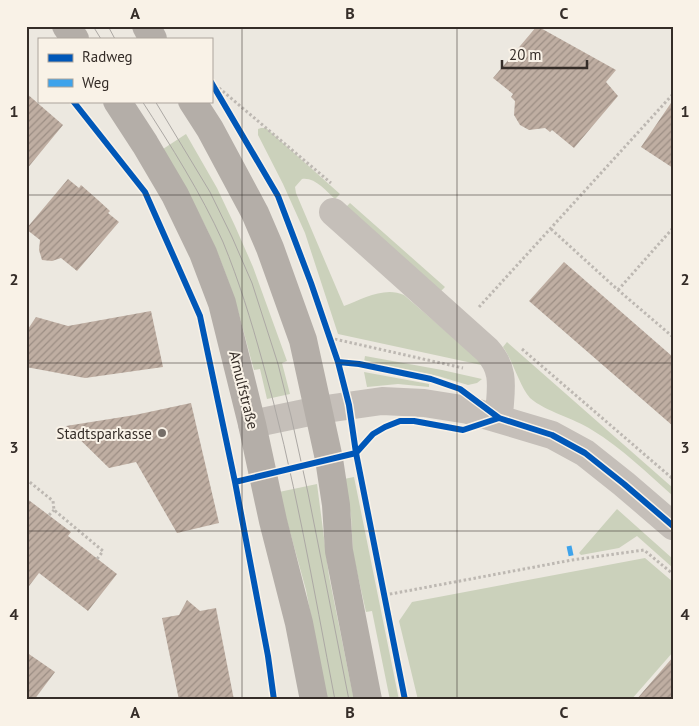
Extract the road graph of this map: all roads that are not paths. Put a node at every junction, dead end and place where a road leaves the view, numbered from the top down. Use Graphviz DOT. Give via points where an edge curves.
graph roads {
  1 [pos="66,26"];
  2 [pos="146,26"];
  3 [pos="74,38"];
  4 [pos="153,38"];
  5 [pos="119,102"];
  6 [pos="193,102"];
  7 [pos="333,212"];
  8 [pos="319,410"];
  9 [pos="499,418"];
  10 [pos="252,424"];
  11 [pos="673,526"];
  12 [pos="314,700"];
  13 [pos="368,700"];
  1 -- 3 [label="main road"];
  2 -- 4 [label="main road"];
  5 -- 10 [label="main road, Arnulfstraße" via="175,196 203,253 222,303"];
  6 -- 8 [label="main road" via="255,213 270,248 303,340"];
  7 -- 9 [label="street" via="496,360 501,377"];
  8 -- 9 [label="street" via="382,401 424,403"];
  8 -- 10 [label="street"];
  8 -- 13 [label="main road" via="336,505 339,552"];
  9 -- 11 [label="street" via="552,435 585,453"];
  10 -- 12 [label="main road, Arnulfstraße"];
}
